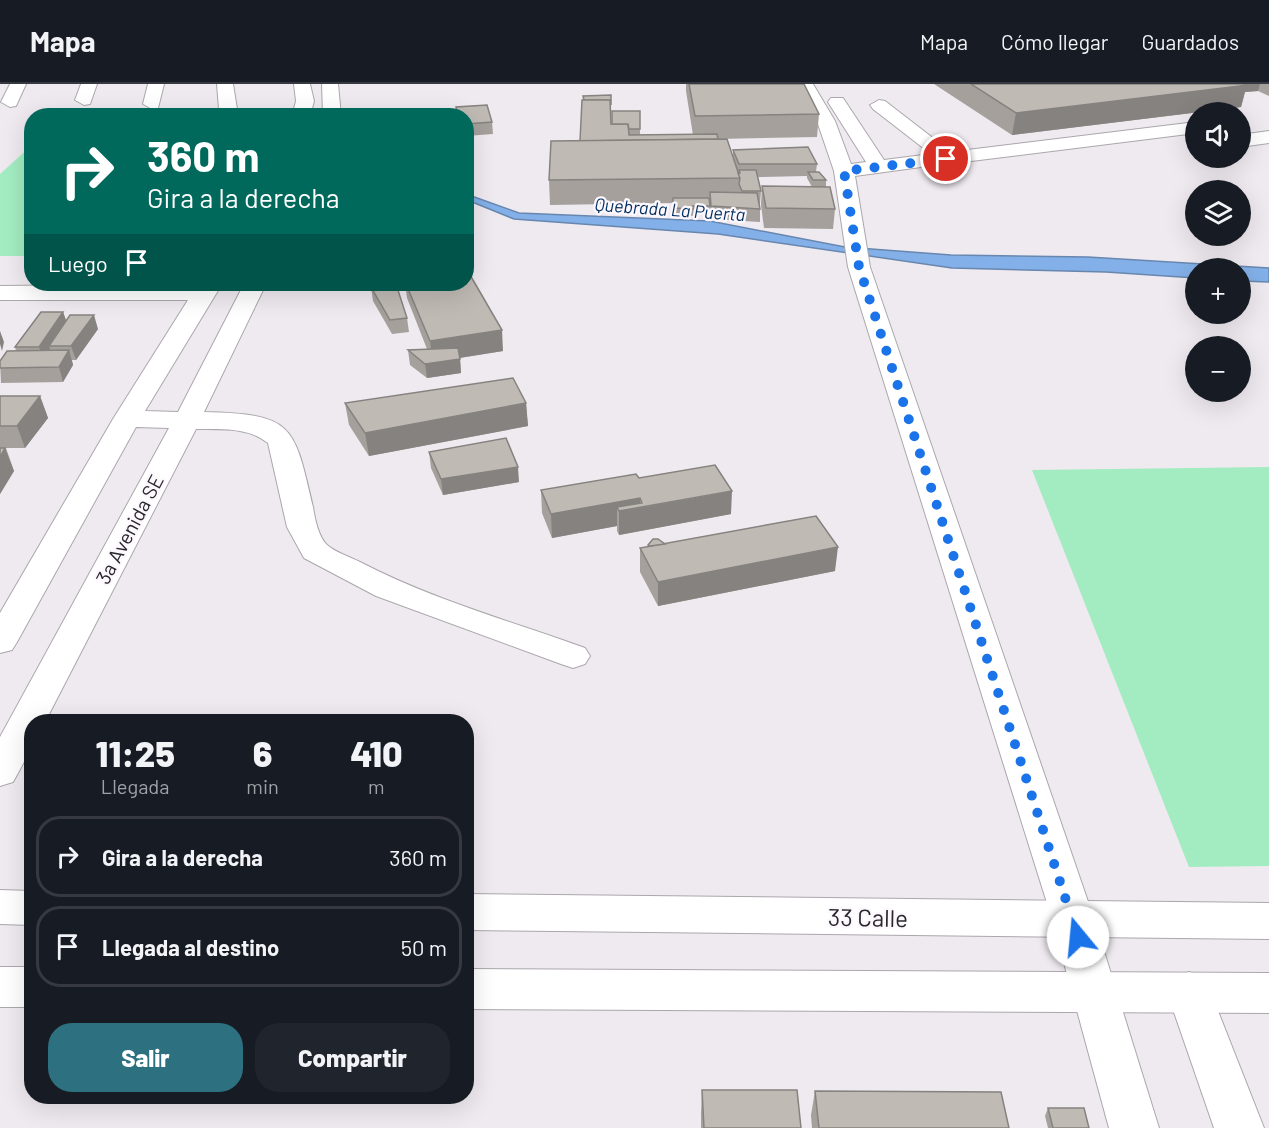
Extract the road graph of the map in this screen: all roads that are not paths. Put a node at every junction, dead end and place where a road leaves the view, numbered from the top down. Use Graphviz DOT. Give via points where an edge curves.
graph roads {
  1 [pos="18,84"];
  2 [pos="156,84"];
  3 [pos="225,84"];
  4 [pos="303,84"];
  5 [pos="330,84"];
  6 [pos="805,84"];
  7 [pos="10,102"];
  8 [pos="837,102"];
  9 [pos="152,104"];
  10 [pos="879,105"];
  11 [pos="228,108"];
  12 [pos="302,108"];
  13 [pos="332,108"];
  14 [pos="1185,128"];
  15 [pos="1269,137"];
  16 [pos="1251,139"];
  17 [pos="946,159"];
  18 [pos="879,167"];
  19 [pos="844,171"];
  20 [pos="938,180"];
  21 [pos="868,188"];
  22 [pos="845,191"];
  23 [pos="83,291"];
  24 [pos="206,291"];
  25 [pos="251,291"];
  26 [pos="0,293"];
  27 [pos="128,419"];
  28 [pos="186,420"];
  29 [pos="0,642"];
  30 [pos="573,656"];
  31 [pos="31,714"];
  32 [pos="24,727"];
  33 [pos="0,772"];
  34 [pos="0,907"];
  35 [pos="24,908"];
  36 [pos="474,912"];
  37 [pos="1073,919"];
  38 [pos="1269,921"];
  39 [pos="0,987"];
  40 [pos="24,987"];
  41 [pos="474,989"];
  42 [pos="1093,992"];
  43 [pos="1189,992"];
  44 [pos="1269,993"];
  45 [pos="1134,1128"];
  46 [pos="1239,1128"];
  1 -- 7 [label="street"];
  2 -- 9 [label="street"];
  3 -- 11 [label="street"];
  4 -- 12 [label="street"];
  5 -- 13 [label="street"];
  6 -- 19 [label="street" via="826,122"];
  8 -- 18 [label="street"];
  10 -- 17 [label="street"];
  14 -- 17 [label="street"];
  15 -- 16 [label="street"];
  17 -- 18 [label="street"];
  17 -- 20 [label="street" via="972,176"];
  18 -- 19 [label="street"];
  19 -- 22 [label="street"];
  21 -- 22 [label="street"];
  22 -- 37 [label="street" via="856,254"];
  23 -- 26 [label="street"];
  24 -- 27 [label="street"];
  25 -- 28 [label="street, 3a Avenida SE"];
  27 -- 28 [label="street"];
  27 -- 29 [label="street"];
  28 -- 30 [label="street" via="265,427 281,439 302,528 315,551 338,566 387,589"];
  28 -- 31 [label="street, 3a Avenida SE"];
  32 -- 33 [label="street, 3a Avenida SE"];
  34 -- 35 [label="street"];
  36 -- 37 [label="street, 33 Calle"];
  37 -- 38 [label="street, 33 Calle"];
  37 -- 42 [label="street"];
  39 -- 40 [label="street"];
  41 -- 42 [label="street"];
  42 -- 43 [label="street"];
  42 -- 45 [label="street"];
  43 -- 44 [label="street"];
  43 -- 46 [label="street"];
}
